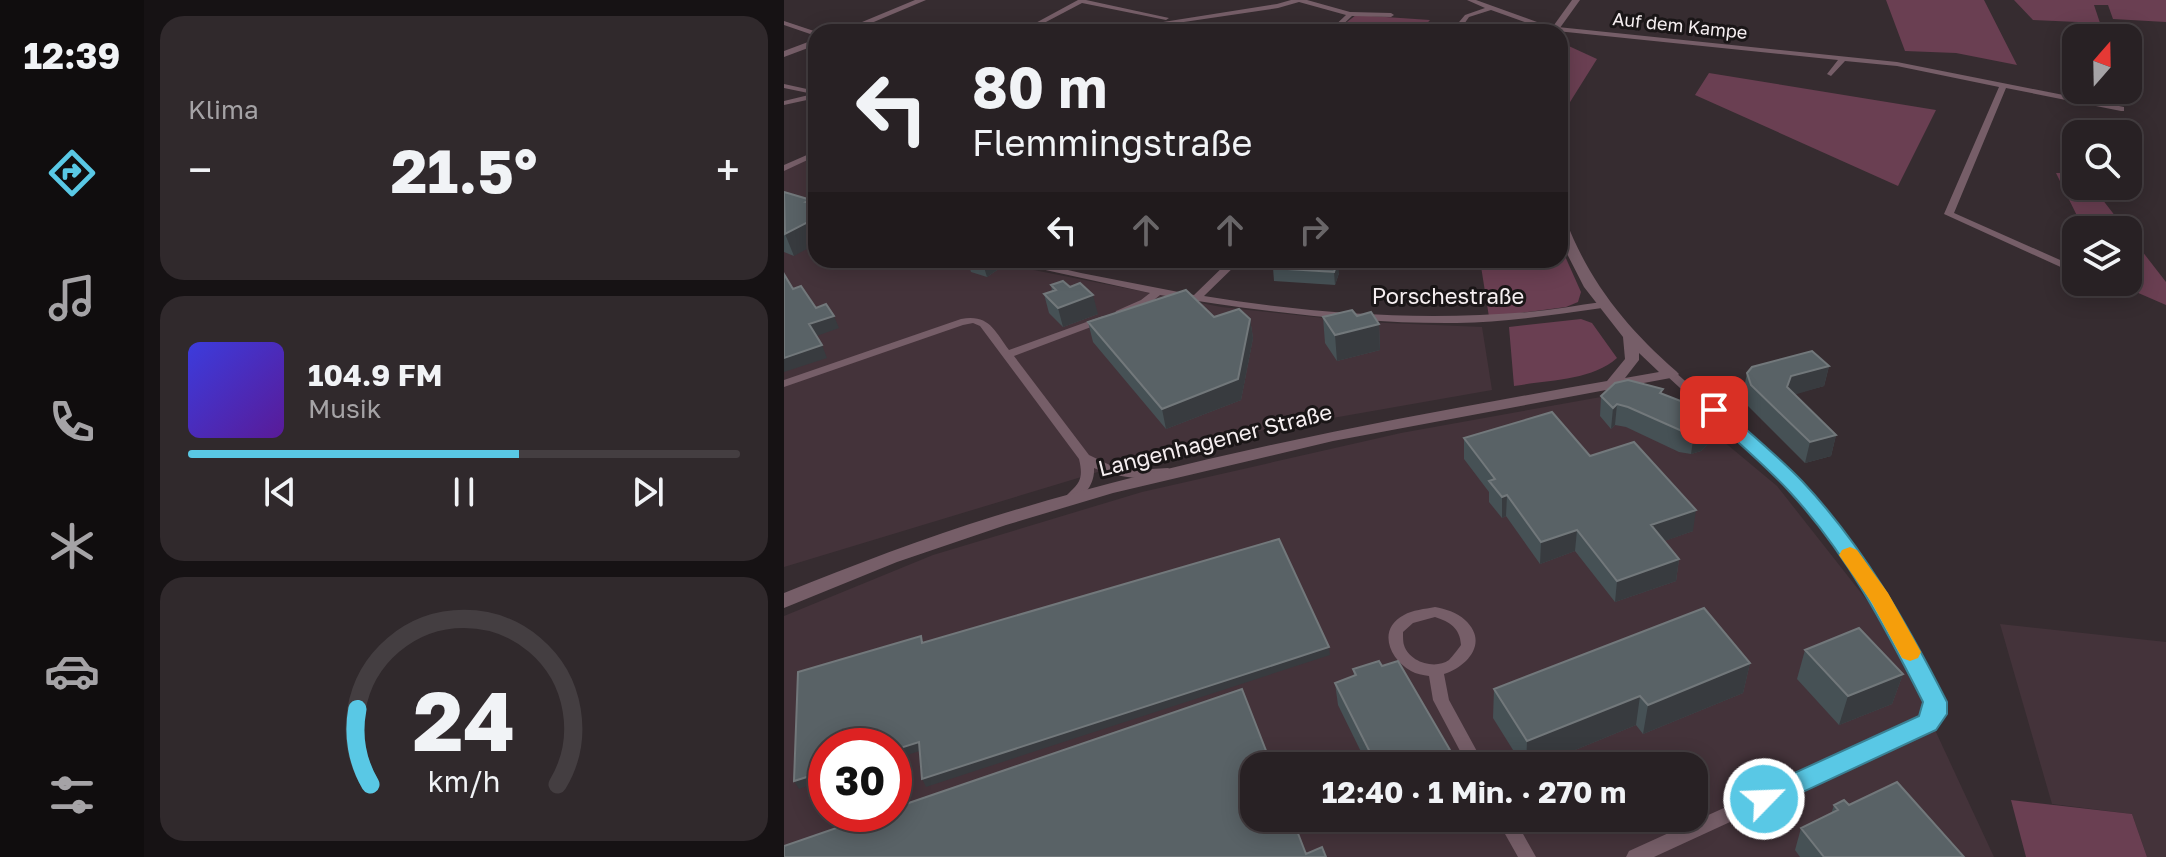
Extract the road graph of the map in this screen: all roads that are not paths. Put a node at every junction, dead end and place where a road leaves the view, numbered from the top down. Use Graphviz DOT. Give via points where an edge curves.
graph roads {
  1 [pos="922,0"];
  2 [pos="1082,0"];
  3 [pos="1298,0"];
  4 [pos="1470,0"];
  5 [pos="1576,0"];
  6 [pos="1491,8"];
  7 [pos="1350,14"];
  8 [pos="1391,15"];
  9 [pos="1177,20"];
  10 [pos="784,23"];
  11 [pos="862,24"];
  12 [pos="1037,24"];
  13 [pos="1152,24"];
  14 [pos="1339,24"];
  15 [pos="1461,24"];
  16 [pos="1535,24"];
  17 [pos="1559,24"];
  18 [pos="808,31"];
  19 [pos="1568,32"];
  20 [pos="808,45"];
  21 [pos="784,54"];
  22 [pos="1843,58"];
  23 [pos="1831,74"];
  24 [pos="784,86"];
  25 [pos="2003,86"];
  26 [pos="808,92"];
  27 [pos="808,96"];
  28 [pos="784,103"];
  29 [pos="2121,109"];
  30 [pos="808,157"];
  31 [pos="784,168"];
  32 [pos="1568,242"];
  33 [pos="2062,265"];
  34 [pos="1050,268"];
  35 [pos="1228,268"];
  36 [pos="1159,291"];
  37 [pos="1198,297"];
  38 [pos="1602,305"];
  39 [pos="1630,338"];
  40 [pos="1008,354"];
  41 [pos="1671,374"];
  42 [pos="784,384"];
  43 [pos="1611,385"];
  44 [pos="1085,458"];
  45 [pos="1179,471"];
  46 [pos="1066,503"];
  47 [pos="809,590"];
  48 [pos="784,594"];
  49 [pos="784,603"];
  50 [pos="1436,670"];
  51 [pos="1469,752"];
  52 [pos="1513,832"];
  53 [pos="1527,857"];
  54 [pos="1635,857"];
  1 -- 11 [label="street"];
  2 -- 9 [label="street"];
  2 -- 12 [label="street"];
  3 -- 7 [label="street"];
  3 -- 9 [label="street"];
  4 -- 6 [label="street, Auf dem Kampe"];
  5 -- 17 [label="street"];
  6 -- 15 [label="street" via="1467,16"];
  6 -- 16 [label="street, Auf dem Kampe"];
  7 -- 8 [label="street"];
  7 -- 14 [label="street"];
  9 -- 13 [label="street"];
  10 -- 18 [label="street"];
  19 -- 22 [label="street, Auf dem Kampe"];
  20 -- 21 [label="street"];
  22 -- 23 [label="street"];
  22 -- 25 [label="street, Auf dem Kampe"];
  24 -- 26 [label="street"];
  25 -- 29 [label="street, Auf dem Kampe"];
  25 -- 33 [label="street" via="1949,214"];
  27 -- 28 [label="street"];
  30 -- 31 [label="street"];
  32 -- 38 [label="street"];
  34 -- 36 [label="street, Porschestraße"];
  35 -- 37 [label="street"];
  36 -- 37 [label="street, Porschestraße"];
  36 -- 40 [label="street" via="1125,311"];
  37 -- 38 [label="street, Porschestraße" via="1305,311 1445,320 1530,317"];
  38 -- 39 [label="street"];
  39 -- 41 [label="street"];
  39 -- 43 [label="street" via="1632,360"];
  40 -- 42 [label="street" via="984,324 974,320"];
  40 -- 44 [label="street"];
  41 -- 43 [label="street, Langenhagener Straße"];
  41 -- 54 [label="street" via="1795,486 1847,551 1895,626 1935,702 1935,714 1928,723"];
  43 -- 45 [label="street, Langenhagener Straße" via="1383,425"];
  44 -- 45 [label="street" via="1117,475"];
  44 -- 46 [label="street" via="1088,485"];
  45 -- 46 [label="street, Langenhagener Straße"];
  46 -- 47 [label="street, Langenhagener Straße"];
  47 -- 48 [label="street"];
  47 -- 49 [label="street"];
  50 -- 50 [label="street" via="1459,660 1469,638 1460,621 1422,613 1400,626 1396,652 1410,666"];
  50 -- 51 [label="street" via="1441,700"];
  52 -- 53 [label="street"];
}
